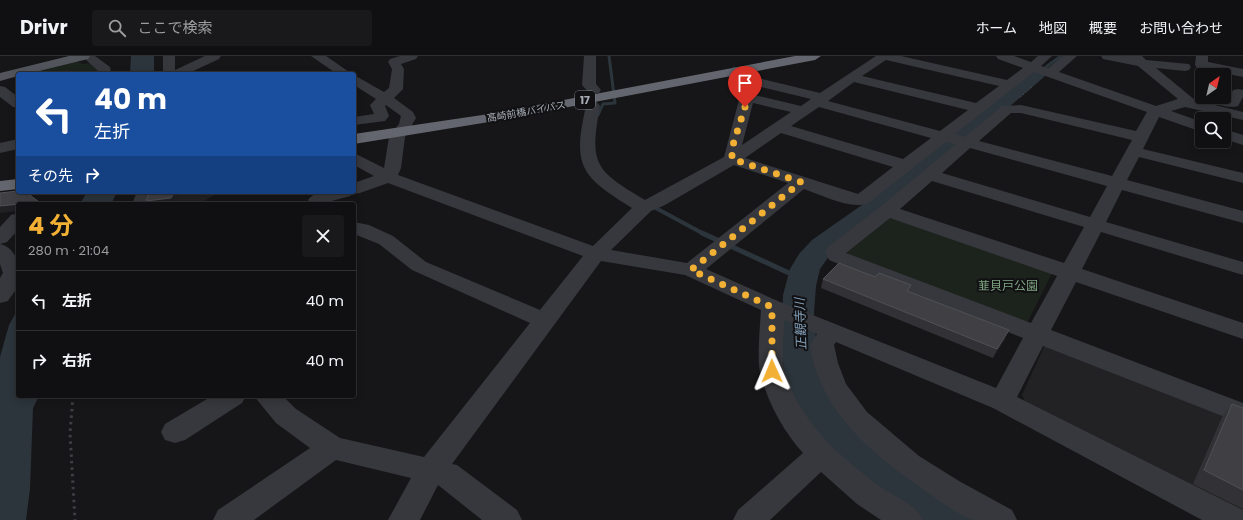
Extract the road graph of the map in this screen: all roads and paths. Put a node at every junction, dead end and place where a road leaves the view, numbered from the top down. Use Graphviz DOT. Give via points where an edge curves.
graph roads {
  1 [pos="68,56"];
  2 [pos="169,56"];
  3 [pos="215,56"];
  4 [pos="316,56"];
  5 [pos="412,56"];
  6 [pos="590,56"];
  7 [pos="777,56"];
  8 [pos="815,56"];
  9 [pos="884,56"];
  10 [pos="1002,56"];
  11 [pos="1046,56"];
  12 [pos="1071,56"];
  13 [pos="1107,56"];
  14 [pos="1202,56"];
  15 [pos="87,57"];
  16 [pos="1138,60"];
  17 [pos="744,67"];
  18 [pos="1033,67"];
  19 [pos="1185,67"];
  20 [pos="22,72"];
  21 [pos="105,72"];
  22 [pos="169,72"];
  23 [pos="181,72"];
  24 [pos="343,72"];
  25 [pos="0,73"];
  26 [pos="16,73"];
  27 [pos="1050,73"];
  28 [pos="1243,73"];
  29 [pos="0,77"];
  30 [pos="852,78"];
  31 [pos="356,80"];
  32 [pos="1009,84"];
  33 [pos="0,90"];
  34 [pos="1238,93"];
  35 [pos="591,95"];
  36 [pos="746,97"];
  37 [pos="1180,97"];
  38 [pos="1195,97"];
  39 [pos="386,98"];
  40 [pos="12,100"];
  41 [pos="820,100"];
  42 [pos="1231,103"];
  43 [pos="978,108"];
  44 [pos="1012,108"];
  45 [pos="1155,111"];
  46 [pos="803,112"];
  47 [pos="1243,116"];
  48 [pos="356,121"];
  49 [pos="1195,124"];
  50 [pos="404,127"];
  51 [pos="779,128"];
  52 [pos="356,129"];
  53 [pos="1231,136"];
  54 [pos="356,139"];
  55 [pos="955,139"];
  56 [pos="1243,140"];
  57 [pos="16,144"];
  58 [pos="1137,144"];
  59 [pos="0,148"];
  60 [pos="356,159"];
  61 [pos="732,159"];
  62 [pos="903,165"];
  63 [pos="16,175"];
  64 [pos="930,175"];
  65 [pos="0,177"];
  66 [pos="388,177"];
  67 [pos="1243,178"];
  68 [pos="801,182"];
  69 [pos="1117,182"];
  70 [pos="16,184"];
  71 [pos="0,186"];
  72 [pos="356,189"];
  73 [pos="16,192"];
  74 [pos="0,194"];
  75 [pos="336,194"];
  76 [pos="318,202"];
  77 [pos="649,205"];
  78 [pos="887,211"];
  79 [pos="0,214"];
  80 [pos="16,215"];
  81 [pos="1243,217"];
  82 [pos="16,222"];
  83 [pos="1094,224"];
  84 [pos="356,228"];
  85 [pos="0,238"];
  86 [pos="0,250"];
  87 [pos="596,254"];
  88 [pos="1243,269"];
  89 [pos="691,270"];
  90 [pos="1068,272"];
  91 [pos="0,296"];
  92 [pos="778,309"];
  93 [pos="544,320"];
  94 [pos="824,327"];
  95 [pos="1243,331"];
  96 [pos="1036,334"];
  97 [pos="73,398"];
  98 [pos="229,398"];
  99 [pos="1002,401"];
  100 [pos="276,406"];
  101 [pos="1243,414"];
  102 [pos="175,432"];
  103 [pos="332,448"];
  104 [pos="821,454"];
  105 [pos="430,471"];
  106 [pos="1217,517"];
  107 [pos="75,520"];
  108 [pos="229,520"];
  109 [pos="404,520"];
  110 [pos="506,520"];
  111 [pos="749,520"];
  112 [pos="906,520"];
  113 [pos="1001,520"];
  1 -- 25 [label="main road"];
  2 -- 22 [label="street"];
  3 -- 23 [label="street"];
  4 -- 24 [label="street"];
  5 -- 39 [label="street" via="394,62 398,69 396,89"];
  6 -- 35 [label="street"];
  7 -- 17 [label="highway, 高崎前橋バイパス / 17"];
  8 -- 17 [label="highway, 高崎前橋バイパス / 17"];
  9 -- 30 [label="street"];
  9 -- 32 [label="street"];
  10 -- 18 [label="street"];
  11 -- 18 [label="street"];
  12 -- 27 [label="street"];
  13 -- 16 [label="street"];
  14 -- 28 [label="street" via="1202,65"];
  15 -- 20 [label="main road"];
  15 -- 21 [label="street"];
  16 -- 19 [label="street"];
  16 -- 37 [label="street"];
  17 -- 35 [label="highway, 高崎前橋バイパス / 17"];
  17 -- 36 [label="street"];
  17 -- 41 [label="street"];
  18 -- 27 [label="street"];
  18 -- 32 [label="street"];
  26 -- 29 [label="main road"];
  27 -- 44 [label="path" via="1010,105"];
  27 -- 45 [label="street"];
  30 -- 41 [label="street"];
  30 -- 43 [label="street"];
  31 -- 39 [label="street"];
  32 -- 43 [label="street"];
  33 -- 40 [label="street"];
  34 -- 42 [label="street"];
  35 -- 50 [label="highway, 高崎前橋バイパス / 17"];
  35 -- 77 [label="street" via="593,106 587,141 590,165 602,179"];
  36 -- 46 [label="street"];
  36 -- 61 [label="street" via="732,148"];
  37 -- 38 [label="street"];
  37 -- 45 [label="street"];
  37 -- 47 [label="street"];
  39 -- 48 [label="street" via="377,105 382,116 380,118"];
  39 -- 50 [label="street" via="405,111 409,118"];
  41 -- 46 [label="street"];
  41 -- 55 [label="street"];
  43 -- 55 [label="street"];
  44 -- 55 [label="street"];
  44 -- 58 [label="street"];
  45 -- 49 [label="street"];
  45 -- 58 [label="street"];
  46 -- 51 [label="street"];
  50 -- 52 [label="highway, 高崎前橋バイパス / 17"];
  50 -- 54 [label="highway, 高崎前橋バイパス / 17"];
  50 -- 66 [label="street" via="397,138 392,172"];
  51 -- 61 [label="street"];
  51 -- 62 [label="street"];
  53 -- 56 [label="street"];
  55 -- 62 [label="street"];
  55 -- 64 [label="street"];
  55 -- 69 [label="street"];
  57 -- 59 [label="street"];
  58 -- 67 [label="street"];
  58 -- 69 [label="street"];
  60 -- 66 [label="street"];
  61 -- 68 [label="street"];
  61 -- 77 [label="street"];
  62 -- 68 [label="street" via="861,200"];
  63 -- 65 [label="highway"];
  64 -- 78 [label="street"];
  64 -- 83 [label="street"];
  66 -- 72 [label="street"];
  66 -- 87 [label="street"];
  68 -- 89 [label="street"];
  69 -- 81 [label="street"];
  69 -- 83 [label="street"];
  70 -- 71 [label="highway"];
  73 -- 74 [label="street"];
  75 -- 76 [label="street" via="323,197 317,200"];
  77 -- 87 [label="street"];
  78 -- 90 [label="street"];
  78 -- 96 [label="street" via="835,251 836,256"];
  79 -- 80 [label="street"];
  82 -- 85 [label="street"];
  83 -- 88 [label="street"];
  83 -- 90 [label="street"];
  84 -- 93 [label="street" via="386,240 419,266"];
  86 -- 91 [label="street" via="13,267 14,273"];
  87 -- 89 [label="street"];
  87 -- 93 [label="street"];
  89 -- 92 [label="street"];
  90 -- 95 [label="street"];
  90 -- 96 [label="street"];
  92 -- 94 [label="street"];
  92 -- 104 [label="street" via="772,371 800,431"];
  93 -- 105 [label="street"];
  94 -- 99 [label="street"];
  94 -- 113 [label="street" via="822,345 825,363 834,387 857,419 909,464"];
  96 -- 99 [label="street"];
  96 -- 101 [label="street"];
  97 -- 107 [label="path" via="70,433"];
  98 -- 102 [label="street"];
  99 -- 106 [label="street"];
  100 -- 103 [label="street"];
  103 -- 105 [label="street"];
  103 -- 108 [label="street"];
  104 -- 111 [label="street"];
  104 -- 112 [label="street" via="868,495"];
  105 -- 109 [label="street"];
  105 -- 110 [label="street" via="446,474"];
}
